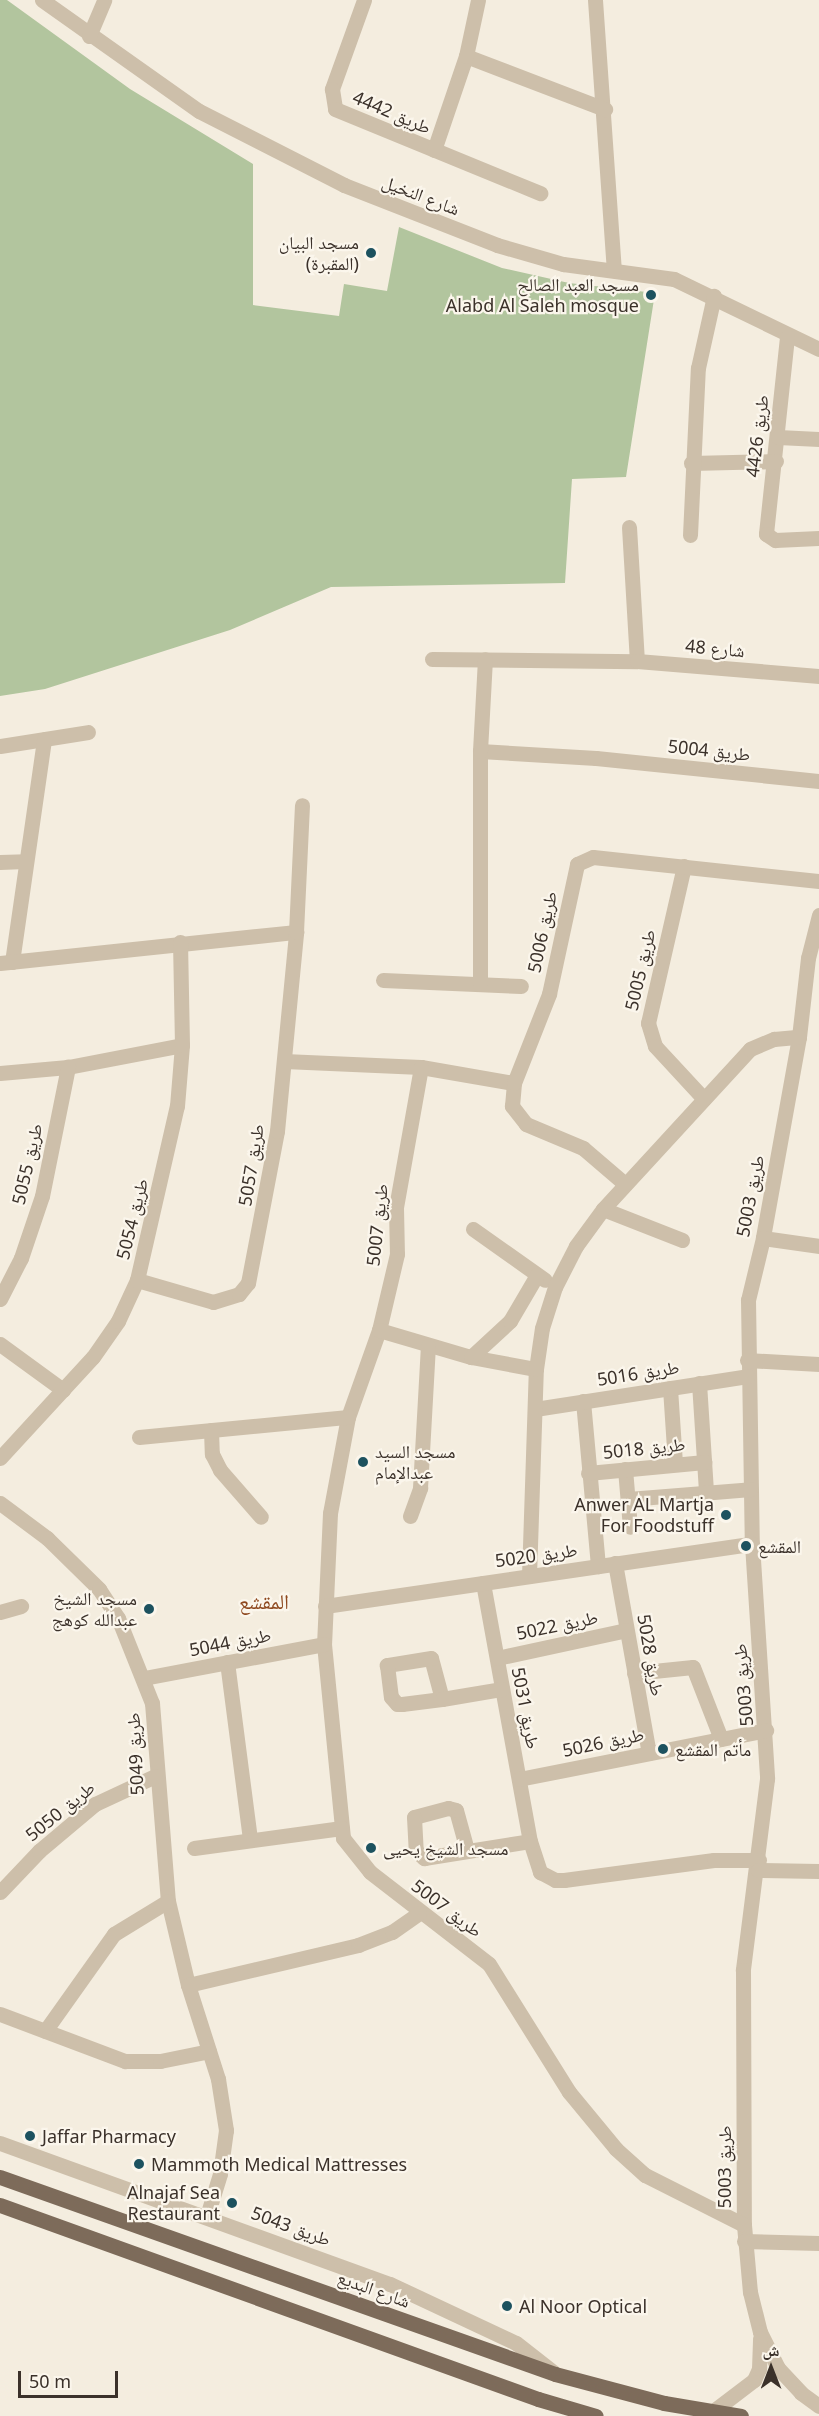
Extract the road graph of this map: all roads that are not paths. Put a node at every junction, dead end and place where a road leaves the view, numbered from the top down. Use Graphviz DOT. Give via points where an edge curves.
graph roads {
  1 [pos="42,0"];
  2 [pos="104,0"];
  3 [pos="364,0"];
  4 [pos="478,0"];
  5 [pos="595,0"];
  6 [pos="89,36"];
  7 [pos="466,56"];
  8 [pos="605,109"];
  9 [pos="434,150"];
  10 [pos="540,193"];
  11 [pos="614,270"];
  12 [pos="714,296"];
  13 [pos="788,337"];
  14 [pos="819,350"];
  15 [pos="778,437"];
  16 [pos="819,439"];
  17 [pos="776,461"];
  18 [pos="691,464"];
  19 [pos="629,526"];
  20 [pos="690,535"];
  21 [pos="819,538"];
  22 [pos="432,659"];
  23 [pos="485,659"];
  24 [pos="637,661"];
  25 [pos="819,676"];
  26 [pos="88,732"];
  27 [pos="44,739"];
  28 [pos="0,746"];
  29 [pos="480,751"];
  30 [pos="819,781"];
  31 [pos="302,805"];
  32 [pos="25,861"];
  33 [pos="0,862"];
  34 [pos="684,867"];
  35 [pos="819,881"];
  36 [pos="819,915"];
  37 [pos="296,932"];
  38 [pos="180,942"];
  39 [pos="814,953"];
  40 [pos="6,962"];
  41 [pos="383,980"];
  42 [pos="480,984"];
  43 [pos="521,986"];
  44 [pos="799,1036"];
  45 [pos="182,1045"];
  46 [pos="284,1060"];
  47 [pos="68,1067"];
  48 [pos="421,1067"];
  49 [pos="0,1073"];
  50 [pos="514,1083"];
  51 [pos="704,1099"];
  52 [pos="625,1185"];
  53 [pos="603,1209"];
  54 [pos="473,1229"];
  55 [pos="763,1238"];
  56 [pos="682,1240"];
  57 [pos="819,1246"];
  58 [pos="537,1275"];
  59 [pos="137,1280"];
  60 [pos="555,1287"];
  61 [pos="0,1299"];
  62 [pos="379,1330"];
  63 [pos="0,1344"];
  64 [pos="428,1346"];
  65 [pos="471,1358"];
  66 [pos="747,1360"];
  67 [pos="819,1364"];
  68 [pos="536,1369"];
  69 [pos="747,1376"];
  70 [pos="699,1383"];
  71 [pos="670,1388"];
  72 [pos="63,1390"];
  73 [pos="583,1401"];
  74 [pos="534,1409"];
  75 [pos="348,1418"];
  76 [pos="211,1430"];
  77 [pos="139,1437"];
  78 [pos="0,1458"];
  79 [pos="704,1462"];
  80 [pos="675,1464"];
  81 [pos="625,1469"];
  82 [pos="588,1473"];
  83 [pos="751,1489"];
  84 [pos="706,1492"];
  85 [pos="628,1499"];
  86 [pos="0,1503"];
  87 [pos="410,1516"];
  88 [pos="261,1518"];
  89 [pos="630,1527"];
  90 [pos="752,1544"];
  91 [pos="615,1563"];
  92 [pos="598,1566"];
  93 [pos="529,1576"];
  94 [pos="483,1583"];
  95 [pos="21,1606"];
  96 [pos="325,1606"];
  97 [pos="0,1612"];
  98 [pos="626,1630"];
  99 [pos="324,1644"];
  100 [pos="497,1659"];
  101 [pos="227,1662"];
  102 [pos="634,1673"];
  103 [pos="144,1678"];
  104 [pos="502,1689"];
  105 [pos="442,1699"];
  106 [pos="766,1730"];
  107 [pos="721,1739"];
  108 [pos="649,1753"];
  109 [pos="155,1776"];
  110 [pos="519,1779"];
  111 [pos="342,1828"];
  112 [pos="250,1840"];
  113 [pos="530,1841"];
  114 [pos="194,1848"];
  115 [pos="467,1851"];
  116 [pos="759,1865"];
  117 [pos="819,1871"];
  118 [pos="0,1892"];
  119 [pos="168,1901"];
  120 [pos="419,1913"];
  121 [pos="188,1984"];
  122 [pos="0,2014"];
  123 [pos="45,2031"];
  124 [pos="208,2051"];
  125 [pos="0,2143"];
  126 [pos="0,2177"];
  127 [pos="0,2205"];
  128 [pos="207,2216"];
  129 [pos="744,2225"];
  130 [pos="744,2241"];
  131 [pos="819,2243"];
  132 [pos="760,2332"];
  133 [pos="555,2374"];
  134 [pos="819,2406"];
  135 [pos="712,2412"];
  136 [pos="596,2416"];
  137 [pos="741,2416"];
  1 -- 6 [label="street, شارع النخيل"];
  2 -- 6 [label="street"];
  3 -- 9 [label="street, طريق 4442" via="332,89 332,104 339,112"];
  4 -- 7 [label="street"];
  5 -- 8 [label="street"];
  6 -- 11 [label="street, شارع النخيل" via="200,111 344,186 497,245 563,264"];
  7 -- 8 [label="street"];
  7 -- 9 [label="street"];
  8 -- 11 [label="street"];
  9 -- 10 [label="street, طريق 4442"];
  11 -- 12 [label="street, شارع النخيل" via="674,279"];
  12 -- 13 [label="street, شارع النخيل"];
  12 -- 18 [label="street" via="698,368"];
  13 -- 14 [label="street, شارع النخيل"];
  13 -- 15 [label="street, طريق 4426"];
  15 -- 16 [label="street"];
  15 -- 17 [label="street, طريق 4426"];
  17 -- 18 [label="street"];
  17 -- 21 [label="street, طريق 4426" via="767,504 766,534 770,538"];
  18 -- 20 [label="street"];
  19 -- 24 [label="street"];
  22 -- 23 [label="street, شارع 48"];
  23 -- 24 [label="street, شارع 48"];
  23 -- 29 [label="street"];
  24 -- 25 [label="street, شارع 48"];
  26 -- 27 [label="street"];
  27 -- 28 [label="street"];
  27 -- 32 [label="street"];
  29 -- 30 [label="street, طريق 5004" via="596,758"];
  29 -- 42 [label="street"];
  31 -- 37 [label="street, طريق 5057"];
  32 -- 33 [label="street"];
  32 -- 40 [label="street"];
  34 -- 35 [label="street, طريق 5006"];
  34 -- 50 [label="street, طريق 5006" via="587,856 577,864 549,994"];
  34 -- 51 [label="street, طريق 5005" via="648,1023 655,1046"];
  36 -- 39 [label="street, طريق 5003"];
  37 -- 38 [label="street"];
  37 -- 46 [label="street, طريق 5057"];
  38 -- 40 [label="street"];
  38 -- 45 [label="street, طريق 5054"];
  39 -- 44 [label="street, طريق 5003"];
  41 -- 42 [label="street"];
  42 -- 43 [label="street"];
  44 -- 51 [label="street" via="774,1039 750,1049"];
  44 -- 55 [label="street, طريق 5003"];
  45 -- 47 [label="street"];
  45 -- 59 [label="street, طريق 5054" via="177,1106"];
  46 -- 48 [label="street"];
  46 -- 59 [label="street, طريق 5057" via="277,1131 248,1283 239,1294 213,1302"];
  47 -- 49 [label="street"];
  47 -- 61 [label="street, طريق 5055" via="42,1196 21,1258"];
  48 -- 50 [label="street"];
  48 -- 62 [label="street, طريق 5007" via="396,1208 397,1254"];
  50 -- 52 [label="street, طريق 5006" via="511,1095 517,1116 583,1148"];
  51 -- 52 [label="street"];
  52 -- 53 [label="street"];
  53 -- 56 [label="street"];
  53 -- 60 [label="street" via="576,1246"];
  54 -- 58 [label="street"];
  55 -- 57 [label="street"];
  55 -- 66 [label="street, طريق 5003" via="748,1300"];
  58 -- 60 [label="street"];
  58 -- 65 [label="street" via="510,1321"];
  59 -- 72 [label="street, طريق 5054" via="118,1321"];
  60 -- 68 [label="street" via="542,1328"];
  62 -- 64 [label="street"];
  62 -- 75 [label="street, طريق 5007"];
  63 -- 72 [label="street"];
  64 -- 65 [label="street"];
  64 -- 87 [label="street" via="420,1488"];
  65 -- 68 [label="street"];
  66 -- 67 [label="street"];
  66 -- 69 [label="street, طريق 5003"];
  68 -- 74 [label="street"];
  69 -- 70 [label="street, طريق 5016"];
  69 -- 83 [label="street, طريق 5003"];
  70 -- 71 [label="street, طريق 5016"];
  70 -- 79 [label="street"];
  71 -- 73 [label="street, طريق 5016"];
  71 -- 80 [label="street"];
  72 -- 78 [label="street, طريق 5054"];
  73 -- 74 [label="street, طريق 5016"];
  73 -- 82 [label="street"];
  74 -- 93 [label="street"];
  75 -- 76 [label="street"];
  75 -- 96 [label="street, طريق 5007" via="330,1513"];
  76 -- 77 [label="street"];
  76 -- 88 [label="street" via="212,1454 220,1470"];
  79 -- 80 [label="street, طريق 5018"];
  79 -- 84 [label="street"];
  80 -- 81 [label="street, طريق 5018"];
  81 -- 82 [label="street, طريق 5018"];
  81 -- 85 [label="street"];
  82 -- 92 [label="street"];
  83 -- 84 [label="street"];
  83 -- 90 [label="street, طريق 5003"];
  84 -- 85 [label="street"];
  85 -- 89 [label="street"];
  86 -- 103 [label="street, طريق 5049" via="47,1538 99,1589 118,1618"];
  90 -- 91 [label="street, طريق 5020"];
  90 -- 106 [label="street, طريق 5003"];
  91 -- 92 [label="street, طريق 5020"];
  91 -- 98 [label="street, طريق 5028"];
  92 -- 93 [label="street, طريق 5020"];
  93 -- 94 [label="street, طريق 5020"];
  94 -- 96 [label="street, طريق 5020"];
  94 -- 100 [label="street, طريق 5031"];
  95 -- 97 [label="street"];
  96 -- 99 [label="street, طريق 5007"];
  98 -- 100 [label="street, طريق 5022"];
  98 -- 102 [label="street, طريق 5028"];
  99 -- 101 [label="street, طريق 5044"];
  99 -- 111 [label="street, طريق 5007"];
  100 -- 104 [label="street, طريق 5031"];
  101 -- 103 [label="street, طريق 5044"];
  101 -- 112 [label="street"];
  102 -- 107 [label="street" via="693,1667"];
  102 -- 108 [label="street, طريق 5028"];
  103 -- 109 [label="street, طريق 5049" via="152,1703"];
  104 -- 105 [label="street"];
  104 -- 110 [label="street, طريق 5031"];
  106 -- 107 [label="street, طريق 5026"];
  106 -- 116 [label="street, طريق 5003" via="767,1779"];
  107 -- 108 [label="street, طريق 5026"];
  108 -- 110 [label="street, طريق 5026"];
  109 -- 118 [label="street, طريق 5050" via="95,1804 39,1851"];
  109 -- 119 [label="street, طريق 5049"];
  110 -- 113 [label="street, طريق 5031"];
  111 -- 112 [label="street"];
  111 -- 120 [label="street, طريق 5007" via="348,1848 358,1861"];
  112 -- 114 [label="street"];
  113 -- 115 [label="street"];
  113 -- 116 [label="street, طريق 5031" via="540,1872 555,1880 714,1860"];
  116 -- 117 [label="street, طريق 5031"];
  116 -- 129 [label="street, طريق 5003" via="743,1970"];
  119 -- 121 [label="street, طريق 5049"];
  119 -- 123 [label="street" via="114,1934"];
  120 -- 121 [label="street" via="392,1932 358,1945"];
  120 -- 129 [label="street, طريق 5007" via="489,1964 569,2092 616,2149 645,2175"];
  121 -- 124 [label="street, طريق 5049"];
  122 -- 123 [label="street"];
  123 -- 124 [label="street" via="125,2061 160,2061"];
  124 -- 128 [label="street, طريق 5049" via="218,2079 226,2130 220,2174"];
  125 -- 128 [label="street, طريق 5043"];
  126 -- 133 [label="main road, شارع البديع"];
  127 -- 136 [label="main road" via="538,2399"];
  128 -- 133 [label="street, طريق 5043" via="358,2272 479,2325 516,2343"];
  129 -- 130 [label="street, طريق 5003"];
  130 -- 131 [label="street"];
  130 -- 132 [label="street, طريق 5003"];
  132 -- 134 [label="street, طريق 5003" via="789,2382"];
  132 -- 135 [label="street, طريق 5003" via="759,2369 754,2380"];
  133 -- 135 [label="main road, شارع البديع"];
  135 -- 137 [label="main road, شارع البديع"];
}
